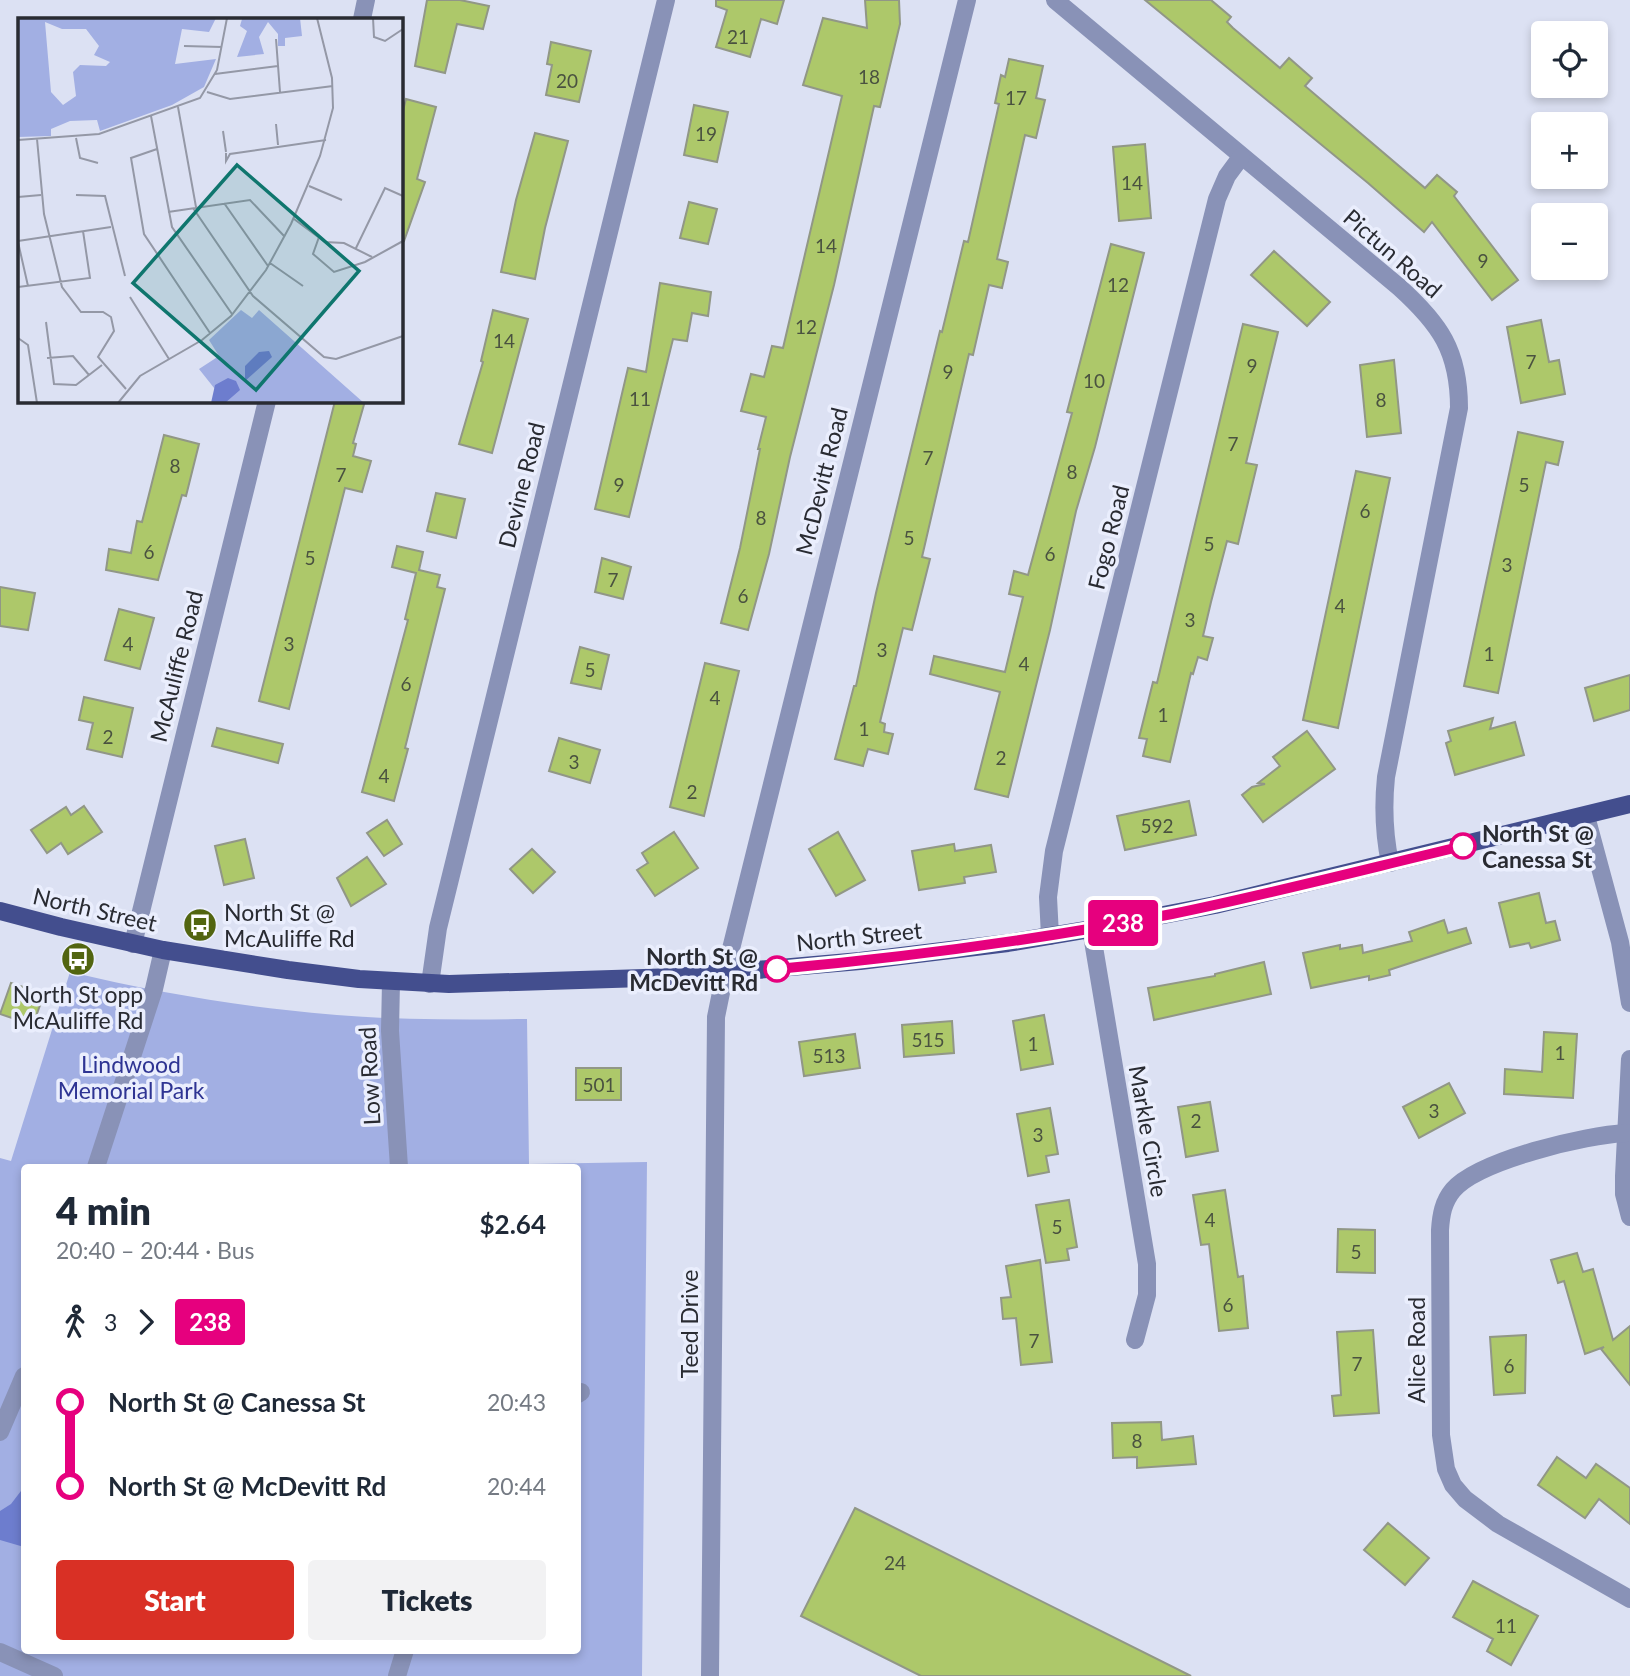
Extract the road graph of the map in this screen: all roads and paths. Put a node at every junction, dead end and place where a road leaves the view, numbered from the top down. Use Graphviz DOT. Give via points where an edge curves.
graph roads {
  1 [pos="366,0"];
  2 [pos="666,0"];
  3 [pos="967,0"];
  4 [pos="1055,0"];
  5 [pos="362,18"];
  6 [pos="1241,157"];
  7 [pos="267,402"];
  8 [pos="1630,804"];
  9 [pos="1586,816"];
  10 [pos="1391,863"];
  11 [pos="0,911"];
  12 [pos="1091,929"];
  13 [pos="1050,936"];
  14 [pos="133,944"];
  15 [pos="163,950"];
  16 [pos="725,974"];
  17 [pos="391,982"];
  18 [pos="430,984"];
  19 [pos="1630,1003"];
  20 [pos="1630,1059"];
  21 [pos="1626,1133"];
  22 [pos="97,1164"];
  23 [pos="399,1164"];
  24 [pos="1630,1217"];
  25 [pos="1135,1340"];
  26 [pos="21,1383"];
  27 [pos="0,1432"];
  28 [pos="1630,1599"];
  29 [pos="0,1652"];
  30 [pos="401,1663"];
  31 [pos="54,1676"];
  32 [pos="384,1676"];
  33 [pos="710,1676"];
  1 -- 5 [label="street"];
  2 -- 18 [label="street, Devine Road" via="438,928"];
  3 -- 16 [label="street, McDevitt Road"];
  4 -- 6 [label="street, Pictun Road"];
  6 -- 10 [label="street, Pictun Road" via="1428,314 1446,340 1457,372 1456,427 1386,777 1383,810"];
  6 -- 13 [label="street, Fogo Road" via="1217,199 1054,851 1048,897"];
  7 -- 14 [label="street, McAuliffe Road"];
  8 -- 9 [label="main road, North Street"];
  9 -- 10 [label="main road, North Street"];
  9 -- 19 [label="street" via="1620,942"];
  10 -- 12 [label="main road, North Street"];
  11 -- 14 [label="main road, North Street"];
  12 -- 13 [label="main road, North Street"];
  12 -- 25 [label="street, Markle Circle" via="1147,1264 1146,1296"];
  13 -- 16 [label="main road, North Street"];
  14 -- 15 [label="main road, North Street"];
  15 -- 17 [label="main road, North Street"];
  15 -- 22 [label="street"];
  16 -- 18 [label="main road, North Street"];
  16 -- 33 [label="street, Teed Drive" via="714,1035"];
  17 -- 18 [label="main road, North Street"];
  17 -- 23 [label="street, Low Road"];
  20 -- 21 [label="street"];
  21 -- 24 [label="street" via="1624,1185"];
  21 -- 28 [label="street, Alice Road" via="1589,1136 1497,1164 1466,1179 1446,1201 1440,1230 1441,1421 1446,1469 1465,1499 1498,1524"];
  26 -- 27 [label="street"];
  29 -- 31 [label="street"];
  30 -- 32 [label="street"];
}
